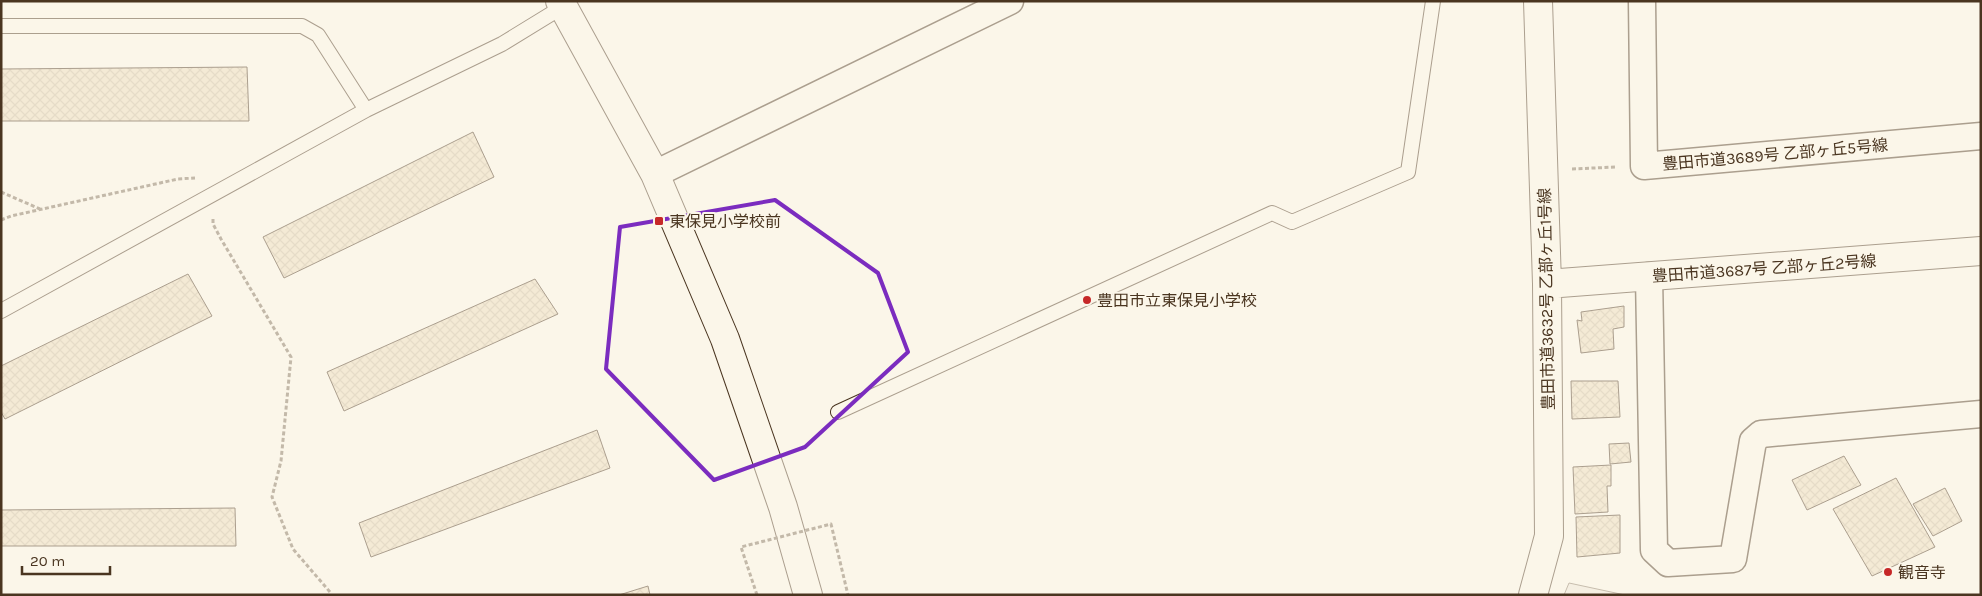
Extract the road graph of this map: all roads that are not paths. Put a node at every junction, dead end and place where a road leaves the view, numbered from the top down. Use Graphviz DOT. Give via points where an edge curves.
graph roads {
  1 [pos="1010,1"];
  2 [pos="1433,1"];
  3 [pos="1538,1"];
  4 [pos="1642,1"];
  5 [pos="562,4"];
  6 [pos="1,26"];
  7 [pos="366,110"];
  8 [pos="1981,136"];
  9 [pos="655,174"];
  10 [pos="1981,251"];
  11 [pos="1649,276"];
  12 [pos="1547,284"];
  13 [pos="1,311"];
  14 [pos="838,412"];
  15 [pos="1981,414"];
  16 [pos="808,595"];
  17 [pos="1533,595"];
  1 -- 9 [label="street"];
  2 -- 14 [label="lane" via="1408,172 1292,222 1272,213"];
  3 -- 12 [label="street, 豊田市道3632号 乙部ヶ丘1号線"];
  4 -- 8 [label="street, 豊田市道3689号 乙部ヶ丘5号線" via="1644,166"];
  5 -- 7 [label="lane" via="502,44"];
  5 -- 9 [label="street"];
  6 -- 7 [label="lane" via="302,26 318,35"];
  7 -- 13 [label="lane"];
  9 -- 16 [label="street" via="725,339 783,507"];
  10 -- 11 [label="street, 豊田市道3687号 乙部ヶ丘2号線"];
  11 -- 12 [label="street, 豊田市道3687号 乙部ヶ丘2号線"];
  11 -- 15 [label="street" via="1654,550 1668,563 1733,559 1752,441 1761,434"];
  12 -- 17 [label="street, 豊田市道3632号 乙部ヶ丘1号線" via="1549,536"];
}
